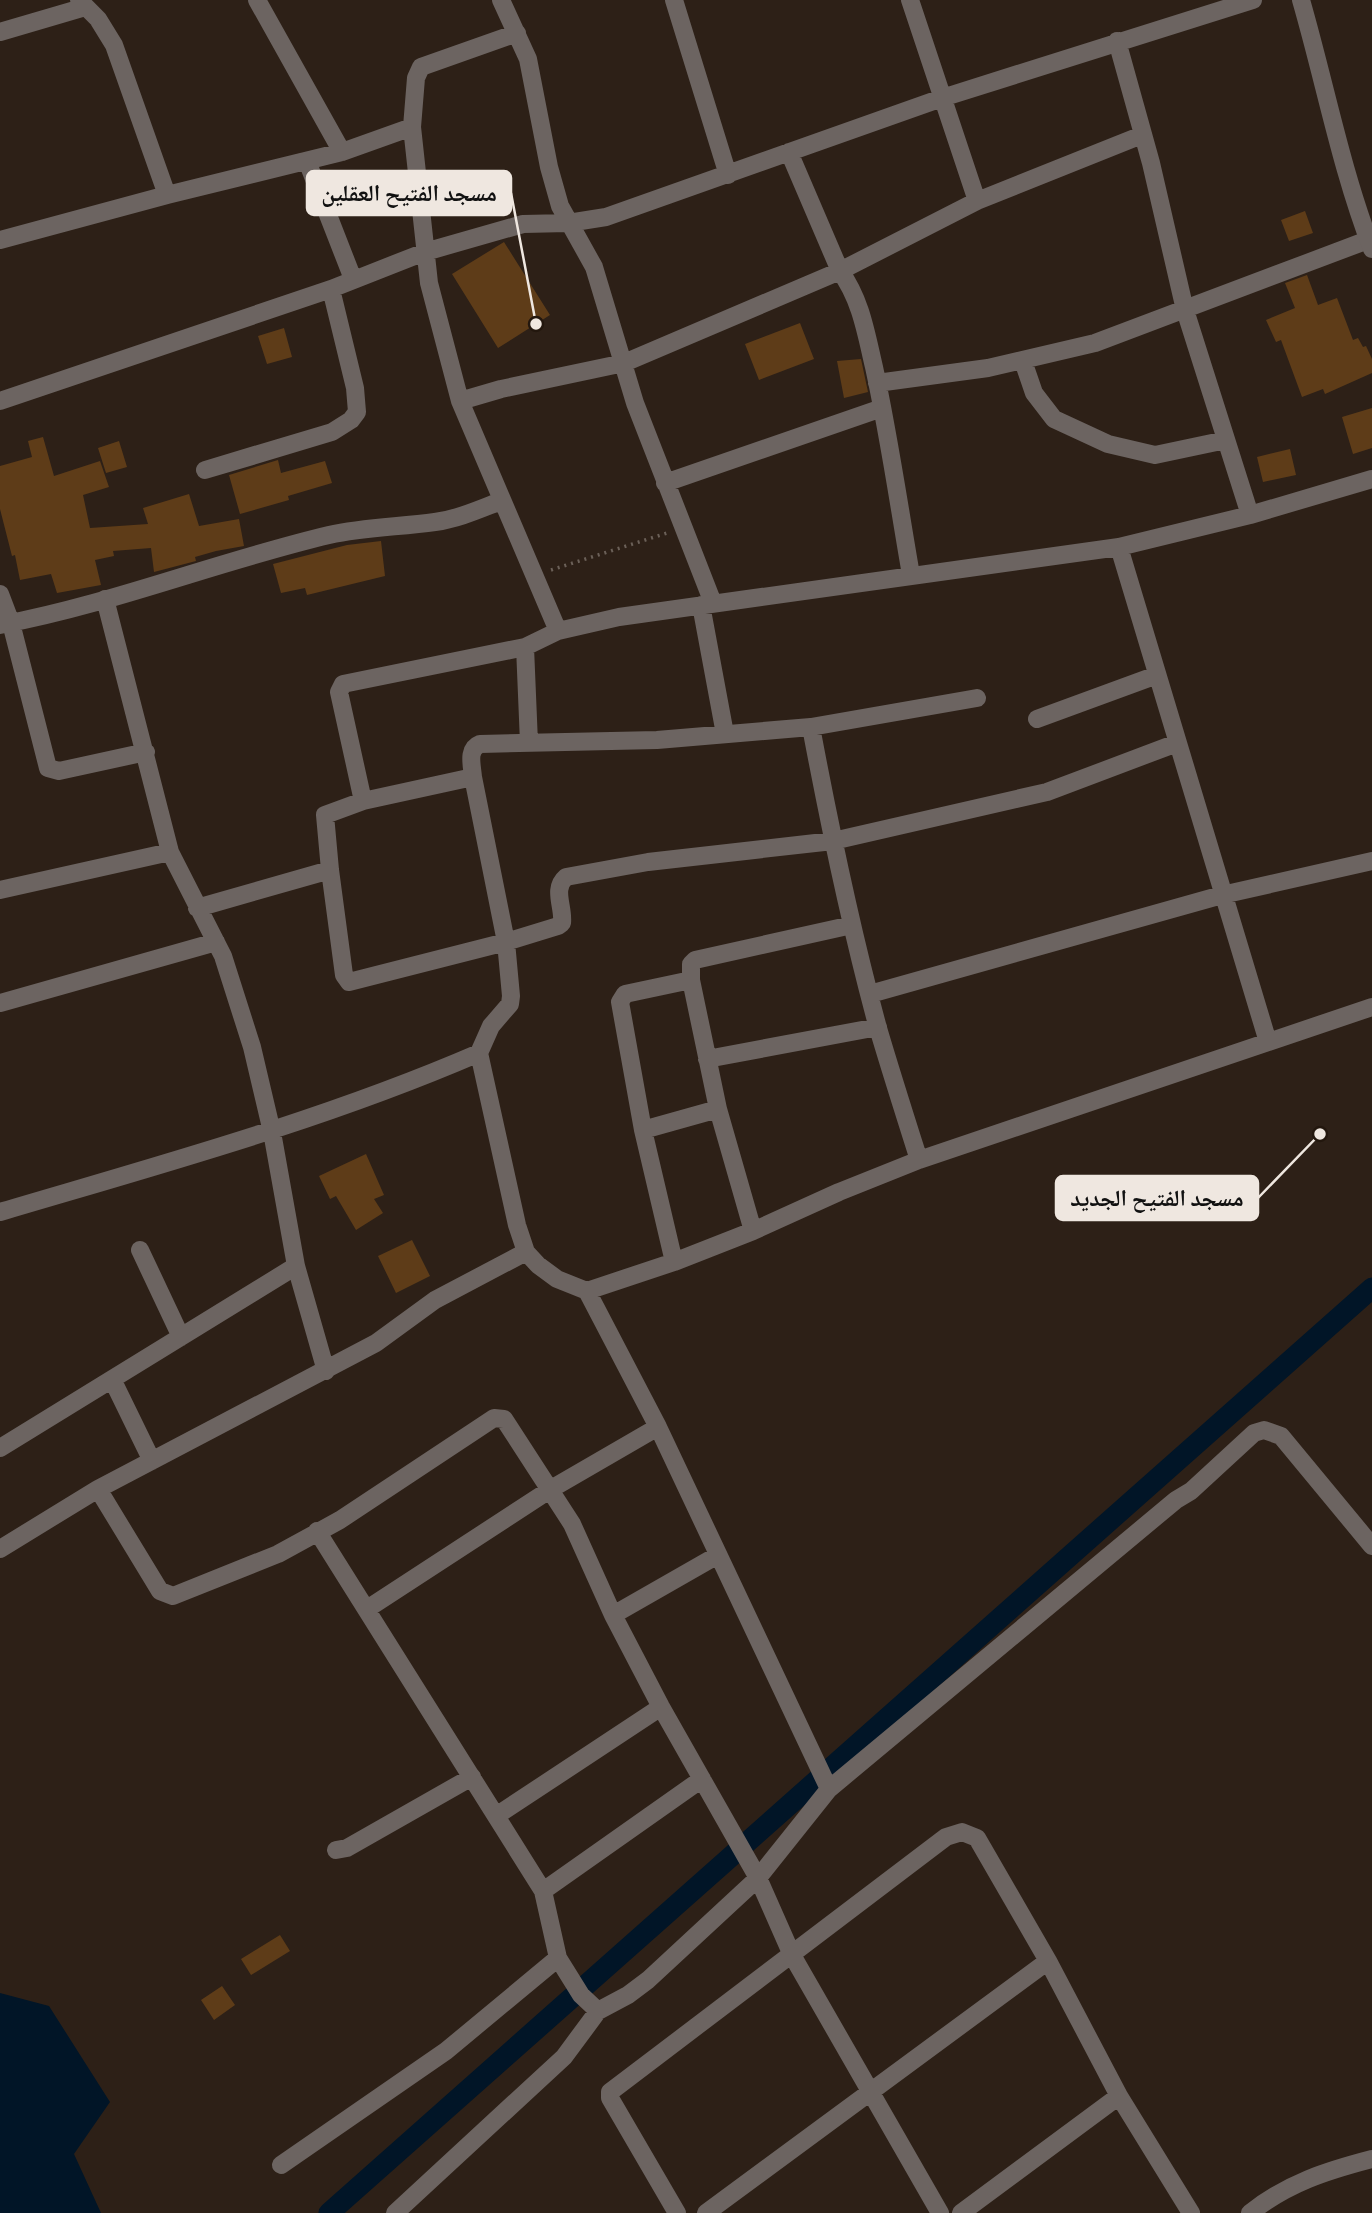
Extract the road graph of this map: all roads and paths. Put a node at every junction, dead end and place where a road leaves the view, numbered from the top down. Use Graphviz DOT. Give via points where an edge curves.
graph roads {
  1 [pos="257,0"];
  2 [pos="501,0"];
  3 [pos="674,0"];
  4 [pos="910,0"];
  5 [pos="1253,0"];
  6 [pos="1300,0"];
  7 [pos="82,3"];
  8 [pos="0,32"];
  9 [pos="517,33"];
  10 [pos="1116,41"];
  11 [pos="942,98"];
  12 [pos="412,127"];
  13 [pos="1142,135"];
  14 [pos="342,152"];
  15 [pos="789,152"];
  16 [pos="307,161"];
  17 [pos="728,175"];
  18 [pos="167,195"];
  19 [pos="977,201"];
  20 [pos="568,223"];
  21 [pos="0,240"];
  22 [pos="1370,244"];
  23 [pos="425,252"];
  24 [pos="840,271"];
  25 [pos="353,279"];
  26 [pos="331,289"];
  27 [pos="1185,310"];
  28 [pos="1023,361"];
  29 [pos="624,363"];
  30 [pos="877,383"];
  31 [pos="0,401"];
  32 [pos="460,401"];
  33 [pos="882,408"];
  34 [pos="1226,440"];
  35 [pos="205,470"];
  36 [pos="1372,479"];
  37 [pos="665,483"];
  38 [pos="501,501"];
  39 [pos="1250,515"];
  40 [pos="682,528"];
  41 [pos="1119,547"];
  42 [pos="534,575"];
  43 [pos="911,575"];
  44 [pos="0,594"];
  45 [pos="105,599"];
  46 [pos="707,604"];
  47 [pos="6,624"];
  48 [pos="558,631"];
  49 [pos="525,647"];
  50 [pos="1157,675"];
  51 [pos="977,698"];
  52 [pos="1037,719"];
  53 [pos="811,727"];
  54 [pos="725,734"];
  55 [pos="529,743"];
  56 [pos="1177,743"];
  57 [pos="146,752"];
  58 [pos="472,777"];
  59 [pos="363,801"];
  60 [pos="832,841"];
  61 [pos="170,852"];
  62 [pos="1372,861"];
  63 [pos="330,870"];
  64 [pos="0,890"];
  65 [pos="1222,895"];
  66 [pos="197,908"];
  67 [pos="852,925"];
  68 [pos="216,942"];
  69 [pos="506,942"];
  70 [pos="691,980"];
  71 [pos="870,993"];
  72 [pos="0,1003"];
  73 [pos="1372,1007"];
  74 [pos="878,1027"];
  75 [pos="1268,1042"];
  76 [pos="480,1053"];
  77 [pos="707,1059"];
  78 [pos="719,1109"];
  79 [pos="643,1129"];
  80 [pos="272,1132"];
  81 [pos="919,1160"];
  82 [pos="0,1212"];
  83 [pos="753,1231"];
  84 [pos="140,1250"];
  85 [pos="526,1252"];
  86 [pos="674,1262"];
  87 [pos="296,1266"];
  88 [pos="587,1291"];
  89 [pos="181,1337"];
  90 [pos="326,1371"];
  91 [pos="112,1379"];
  92 [pos="658,1427"];
  93 [pos="0,1448"];
  94 [pos="152,1461"];
  95 [pos="98,1489"];
  96 [pos="551,1489"];
  97 [pos="317,1531"];
  98 [pos="1372,1546"];
  99 [pos="0,1549"];
  100 [pos="719,1555"];
  101 [pos="368,1609"];
  102 [pos="613,1615"];
  103 [pos="661,1707"];
  104 [pos="472,1777"];
  105 [pos="702,1779"];
  106 [pos="829,1789"];
  107 [pos="496,1816"];
  108 [pos="336,1850"];
  109 [pos="758,1878"];
  110 [pos="543,1891"];
  111 [pos="792,1955"];
  112 [pos="558,1958"];
  113 [pos="1048,1961"];
  114 [pos="597,2011"];
  115 [pos="869,2092"];
  116 [pos="1119,2096"];
  117 [pos="1372,2158"];
  118 [pos="281,2165"];
  119 [pos="395,2213"];
  120 [pos="677,2213"];
  121 [pos="706,2213"];
  122 [pos="940,2213"];
  123 [pos="961,2213"];
  124 [pos="1191,2213"];
  125 [pos="1250,2213"];
  1 -- 14 [label="street"];
  2 -- 9 [label="street"];
  3 -- 17 [label="street"];
  4 -- 11 [label="street"];
  5 -- 10 [label="street"];
  6 -- 22 [label="street" via="1350,187"];
  7 -- 8 [label="street"];
  7 -- 18 [label="street" via="114,45"];
  9 -- 12 [label="street" via="421,67"];
  9 -- 20 [label="street" via="528,60 554,187"];
  10 -- 11 [label="street"];
  10 -- 13 [label="street"];
  11 -- 15 [label="street"];
  11 -- 19 [label="street"];
  12 -- 14 [label="street"];
  12 -- 23 [label="street"];
  13 -- 19 [label="street"];
  13 -- 27 [label="street"];
  14 -- 16 [label="street"];
  15 -- 17 [label="street"];
  15 -- 24 [label="street"];
  16 -- 18 [label="street"];
  16 -- 25 [label="street"];
  17 -- 20 [label="street" via="606,216"];
  18 -- 21 [label="street"];
  19 -- 24 [label="street"];
  20 -- 23 [label="street" via="523,224"];
  20 -- 29 [label="street" via="594,267"];
  22 -- 27 [label="street"];
  23 -- 25 [label="street"];
  23 -- 32 [label="street"];
  24 -- 29 [label="street"];
  24 -- 30 [label="street" via="858,304"];
  25 -- 26 [label="street"];
  26 -- 31 [label="street"];
  26 -- 35 [label="street" via="355,388 356,412 351,420 332,432"];
  27 -- 28 [label="street" via="1095,343"];
  27 -- 34 [label="street"];
  28 -- 30 [label="street"];
  28 -- 34 [label="street" via="1034,393 1054,419 1108,444 1154,455"];
  29 -- 32 [label="street"];
  29 -- 37 [label="street"];
  30 -- 33 [label="street"];
  32 -- 38 [label="street"];
  33 -- 37 [label="street"];
  33 -- 43 [label="street"];
  34 -- 39 [label="street"];
  36 -- 39 [label="street"];
  37 -- 40 [label="street"];
  38 -- 42 [label="street"];
  38 -- 45 [label="street" via="436,522 329,536"];
  39 -- 41 [label="street"];
  40 -- 42 [label="path"];
  40 -- 46 [label="street"];
  41 -- 43 [label="street"];
  41 -- 50 [label="street"];
  42 -- 48 [label="street"];
  43 -- 46 [label="street"];
  44 -- 47 [label="street"];
  45 -- 47 [label="street"];
  45 -- 57 [label="street"];
  46 -- 48 [label="street" via="587,622"];
  46 -- 54 [label="street"];
  47 -- 57 [label="street" via="48,768 59,771"];
  48 -- 49 [label="street"];
  49 -- 55 [label="street"];
  49 -- 59 [label="street" via="343,684 339,692"];
  50 -- 52 [label="street"];
  50 -- 56 [label="street"];
  51 -- 53 [label="street"];
  53 -- 54 [label="street"];
  53 -- 60 [label="street"];
  54 -- 55 [label="street"];
  55 -- 58 [label="street" via="480,744 471,752"];
  56 -- 60 [label="street" via="1047,792"];
  56 -- 65 [label="street"];
  57 -- 61 [label="street"];
  58 -- 59 [label="street"];
  58 -- 69 [label="street"];
  59 -- 63 [label="street" via="325,815"];
  60 -- 67 [label="street"];
  60 -- 69 [label="street" via="648,862 566,877 558,889 562,923"];
  61 -- 64 [label="street"];
  61 -- 66 [label="street"];
  62 -- 65 [label="street"];
  63 -- 66 [label="street"];
  63 -- 69 [label="street" via="344,975 349,982"];
  65 -- 71 [label="street"];
  65 -- 75 [label="street"];
  66 -- 68 [label="street"];
  67 -- 70 [label="street" via="695,960"];
  67 -- 71 [label="street"];
  68 -- 72 [label="street"];
  68 -- 80 [label="street" via="244,1017"];
  69 -- 76 [label="street" via="511,1000 491,1026"];
  70 -- 77 [label="street"];
  70 -- 79 [label="street" via="621,997"];
  71 -- 74 [label="street"];
  73 -- 75 [label="street"];
  74 -- 77 [label="street"];
  74 -- 81 [label="street"];
  75 -- 81 [label="street"];
  76 -- 80 [label="street"];
  76 -- 85 [label="street"];
  77 -- 78 [label="street"];
  78 -- 79 [label="street"];
  78 -- 83 [label="street"];
  79 -- 86 [label="street"];
  80 -- 82 [label="street"];
  80 -- 87 [label="street"];
  81 -- 83 [label="street"];
  83 -- 86 [label="street"];
  84 -- 89 [label="street"];
  85 -- 88 [label="street" via="557,1279"];
  85 -- 90 [label="street" via="435,1300 376,1343"];
  86 -- 88 [label="street"];
  87 -- 89 [label="street"];
  87 -- 90 [label="street"];
  88 -- 92 [label="street"];
  89 -- 91 [label="street"];
  90 -- 94 [label="street"];
  91 -- 93 [label="street"];
  91 -- 94 [label="street"];
  92 -- 96 [label="street"];
  92 -- 100 [label="street"];
  94 -- 95 [label="street"];
  95 -- 97 [label="street" via="160,1591 173,1596 278,1554"];
  95 -- 99 [label="street"];
  96 -- 97 [label="street" via="504,1419 498,1417"];
  96 -- 101 [label="street"];
  96 -- 102 [label="street"];
  97 -- 101 [label="street"];
  98 -- 106 [label="street" via="1281,1436 1264,1430 1254,1433 1191,1491"];
  100 -- 102 [label="street"];
  100 -- 106 [label="street"];
  101 -- 104 [label="street"];
  102 -- 103 [label="street"];
  103 -- 105 [label="street"];
  103 -- 107 [label="street"];
  104 -- 107 [label="street"];
  104 -- 108 [label="street"];
  105 -- 109 [label="street"];
  105 -- 110 [label="street"];
  106 -- 109 [label="street"];
  107 -- 110 [label="street"];
  109 -- 111 [label="street"];
  109 -- 114 [label="street" via="648,1980"];
  110 -- 112 [label="street"];
  111 -- 113 [label="street" via="946,1837 962,1832 977,1838"];
  111 -- 115 [label="street"];
  111 -- 120 [label="street" via="610,2092"];
  112 -- 114 [label="street"];
  112 -- 118 [label="street" via="446,2051"];
  113 -- 115 [label="street"];
  113 -- 116 [label="street"];
  114 -- 119 [label="street" via="564,2057"];
  115 -- 121 [label="street"];
  115 -- 122 [label="street"];
  116 -- 123 [label="street"];
  116 -- 124 [label="street"];
  117 -- 125 [label="street" via="1316,2174"];
}
